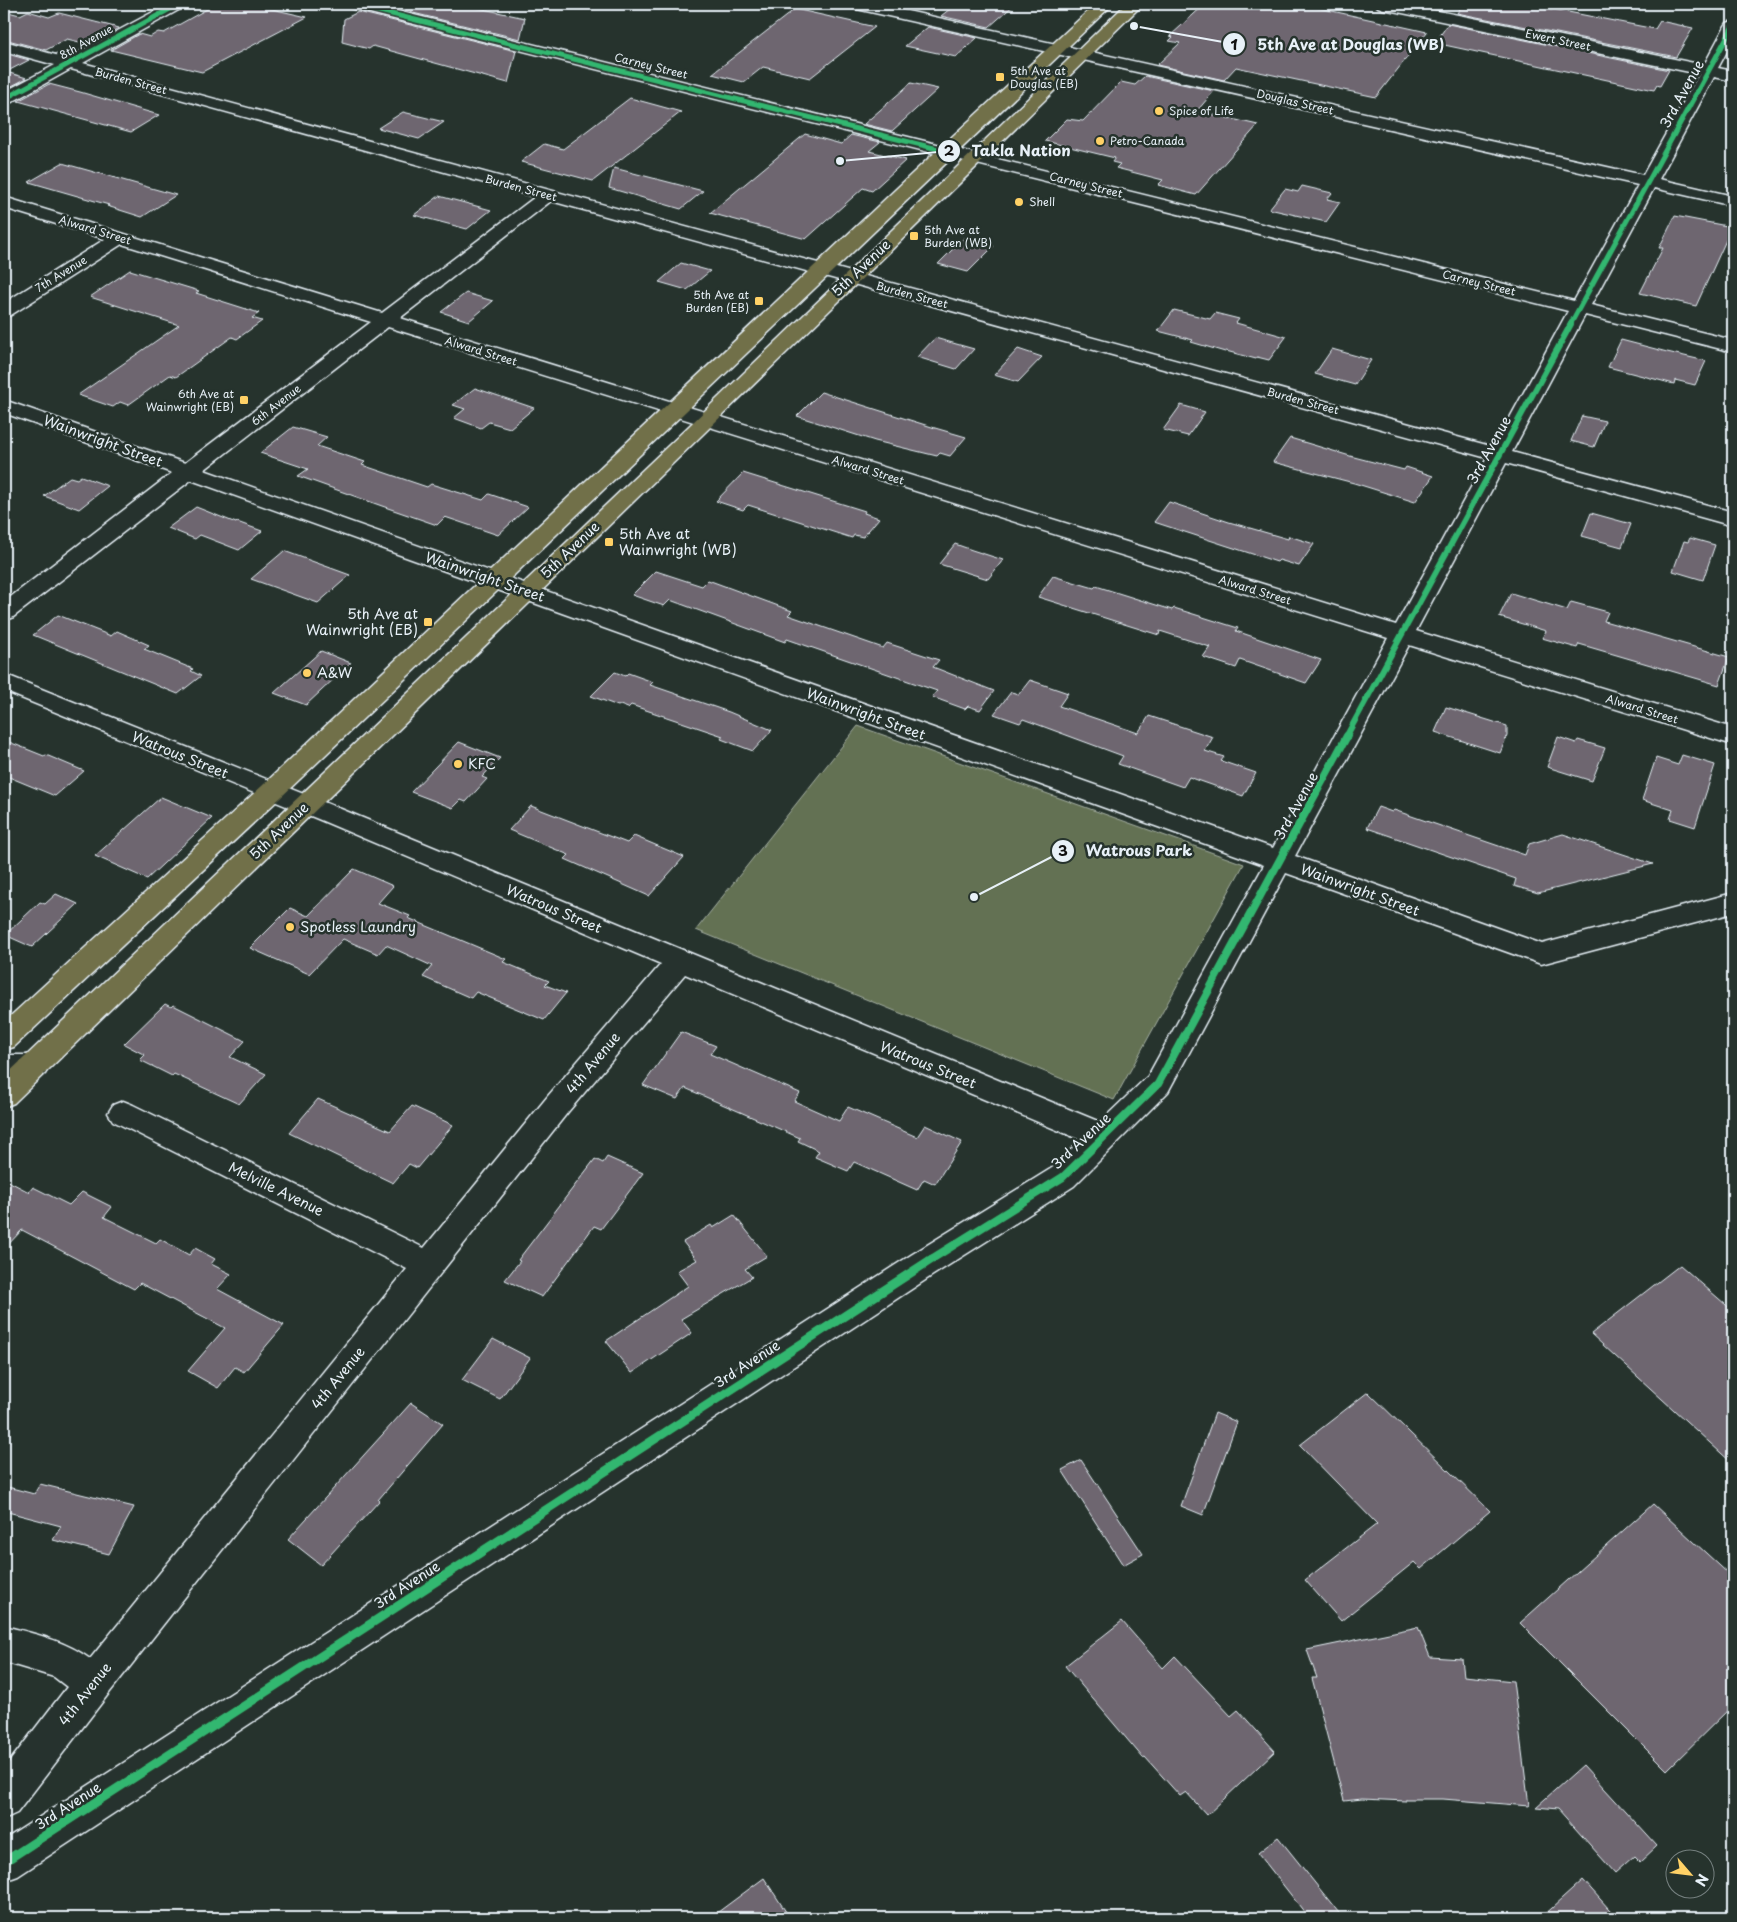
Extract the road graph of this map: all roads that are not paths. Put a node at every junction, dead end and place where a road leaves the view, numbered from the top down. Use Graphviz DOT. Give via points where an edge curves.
graph roads {
  1 [pos="178,4"];
  2 [pos="351,4"];
  3 [pos="857,4"];
  4 [pos="1105,4"];
  5 [pos="1135,4"];
  6 [pos="1383,4"];
  7 [pos="1733,26"];
  8 [pos="4,46"];
  9 [pos="1055,48"];
  10 [pos="1082,55"];
  11 [pos="69,64"];
  12 [pos="1710,71"];
  13 [pos="1733,76"];
  14 [pos="4,99"];
  15 [pos="946,151"];
  16 [pos="975,158"];
  17 [pos="1648,182"];
  18 [pos="548,195"];
  19 [pos="1733,201"];
  20 [pos="4,202"];
  21 [pos="119,238"];
  22 [pos="821,270"];
  23 [pos="851,278"];
  24 [pos="1580,308"];
  25 [pos="4,311"];
  26 [pos="385,320"];
  27 [pos="1733,346"];
  28 [pos="4,406"];
  29 [pos="673,411"];
  30 [pos="706,420"];
  31 [pos="1500,455"];
  32 [pos="189,472"];
  33 [pos="1733,519"];
  34 [pos="495,581"];
  35 [pos="526,592"];
  36 [pos="4,613"];
  37 [pos="1403,635"];
  38 [pos="4,682"];
  39 [pos="1733,737"];
  40 [pos="271,792"];
  41 [pos="306,805"];
  42 [pos="1280,862"];
  43 [pos="1733,903"];
  44 [pos="678,962"];
  45 [pos="4,1040"];
  46 [pos="4,1066"];
  47 [pos="36,1066"];
  48 [pos="4,1095"];
  49 [pos="123,1113"];
  50 [pos="1104,1138"];
  51 [pos="429,1265"];
  52 [pos="4,1644"];
  53 [pos="93,1684"];
  54 [pos="4,1800"];
  55 [pos="4,1862"];
  1 -- 11 [label="street, 8th Avenue"];
  2 -- 15 [label="street, Carney Street"];
  3 -- 9 [label="street, Douglas Street"];
  4 -- 9 [label="main road, 5th Avenue"];
  5 -- 10 [label="main road, 5th Avenue"];
  6 -- 12 [label="street, Ewert Street"];
  7 -- 12 [label="street, 3rd Avenue"];
  8 -- 11 [label="street, Burden Street"];
  9 -- 10 [label="street, Douglas Street"];
  9 -- 15 [label="main road, 5th Avenue"];
  10 -- 16 [label="main road, 5th Avenue"];
  10 -- 17 [label="street, Douglas Street"];
  11 -- 14 [label="street, 8th Avenue"];
  11 -- 18 [label="street, Burden Street"];
  12 -- 13 [label="street, Ewert Street"];
  12 -- 17 [label="street, 3rd Avenue"];
  15 -- 16 [label="street, Carney Street"];
  15 -- 22 [label="main road, 5th Avenue"];
  16 -- 23 [label="main road, 5th Avenue"];
  16 -- 24 [label="street, Carney Street"];
  17 -- 19 [label="street, Douglas Street"];
  17 -- 24 [label="street, 3rd Avenue"];
  18 -- 22 [label="street, Burden Street"];
  18 -- 26 [label="street, 6th Avenue"];
  20 -- 21 [label="street, Alward Street"];
  21 -- 25 [label="street, 7th Avenue"];
  21 -- 26 [label="street, Alward Street"];
  22 -- 23 [label="street, Burden Street"];
  22 -- 29 [label="main road, 5th Avenue"];
  23 -- 30 [label="main road, 5th Avenue"];
  23 -- 31 [label="street, Burden Street"];
  24 -- 27 [label="street, Carney Street"];
  24 -- 31 [label="street, 3rd Avenue"];
  26 -- 29 [label="street, Alward Street"];
  26 -- 32 [label="street, 6th Avenue"];
  28 -- 32 [label="street, Wainwright Street"];
  29 -- 30 [label="street, Alward Street"];
  29 -- 34 [label="main road, 5th Avenue"];
  30 -- 35 [label="main road, 5th Avenue"];
  30 -- 37 [label="street, Alward Street"];
  31 -- 33 [label="street, Burden Street"];
  31 -- 37 [label="street, 3rd Avenue"];
  32 -- 34 [label="street, Wainwright Street"];
  32 -- 36 [label="street, 6th Avenue"];
  34 -- 35 [label="street, Wainwright Street"];
  34 -- 40 [label="main road, 5th Avenue"];
  35 -- 41 [label="main road, 5th Avenue"];
  35 -- 42 [label="street, Wainwright Street"];
  37 -- 39 [label="street, Alward Street"];
  37 -- 42 [label="street, 3rd Avenue"];
  38 -- 40 [label="street, Watrous Street"];
  40 -- 41 [label="street, Watrous Street"];
  40 -- 45 [label="main road, 5th Avenue"];
  41 -- 44 [label="street, Watrous Street"];
  41 -- 47 [label="main road, 5th Avenue"];
  42 -- 43 [label="street, Wainwright Street" via="1541,954"];
  42 -- 50 [label="street, 3rd Avenue" via="1158,1084"];
  44 -- 50 [label="street, Watrous Street"];
  44 -- 51 [label="street, 4th Avenue" via="558,1104"];
  46 -- 47 [label="street"];
  47 -- 48 [label="main road, 5th Avenue"];
  49 -- 51 [label="street, Melville Avenue"];
  50 -- 55 [label="street, 3rd Avenue" via="1063,1177 922,1265"];
  51 -- 53 [label="street, 4th Avenue"];
  52 -- 53 [label="street" via="64,1662"];
  53 -- 54 [label="street, 4th Avenue"];
}
